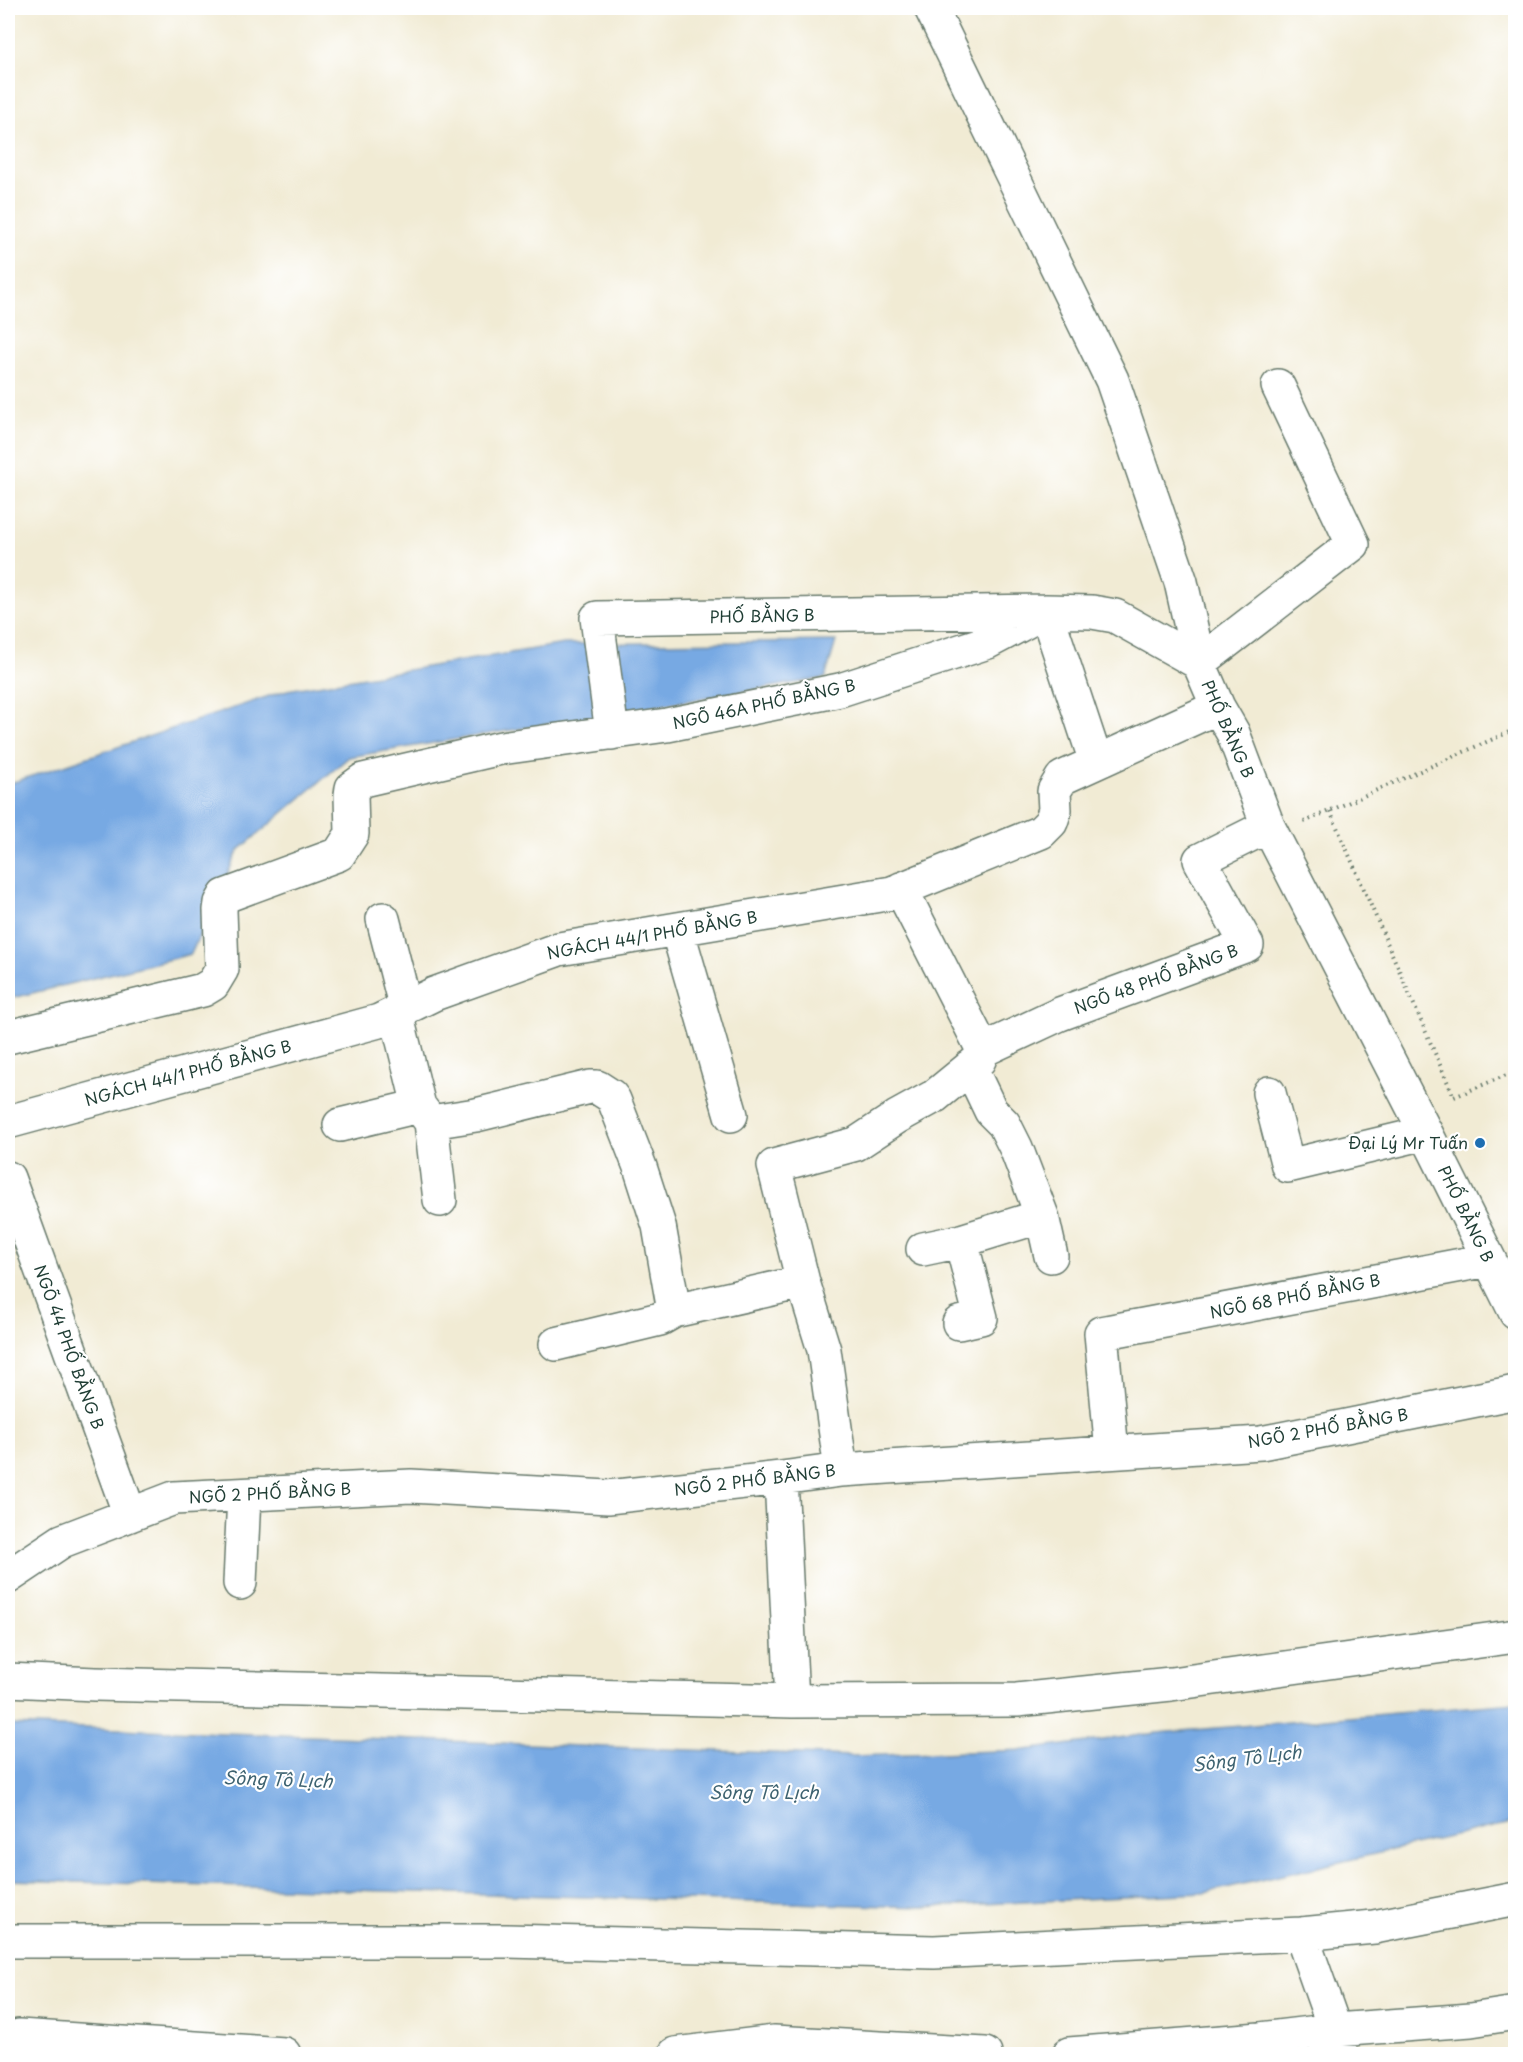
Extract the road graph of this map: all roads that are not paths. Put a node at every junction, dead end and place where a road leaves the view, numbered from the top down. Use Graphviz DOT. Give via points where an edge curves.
graph roads {
  1 [pos="930,8"];
  2 [pos="1278,386"];
  3 [pos="1046,611"];
  4 [pos="1199,663"];
  5 [pos="1218,707"];
  6 [pos="612,729"];
  7 [pos="1096,762"];
  8 [pos="1271,831"];
  9 [pos="901,889"];
  10 [pos="383,919"];
  11 [pos="677,929"];
  12 [pos="401,1011"];
  13 [pos="8,1036"];
  14 [pos="976,1059"];
  15 [pos="1269,1093"];
  16 [pos="425,1114"];
  17 [pos="731,1115"];
  18 [pos="8,1122"];
  19 [pos="340,1125"];
  20 [pos="1426,1132"];
  21 [pos="8,1178"];
  22 [pos="440,1200"];
  23 [pos="1042,1216"];
  24 [pos="961,1241"];
  25 [pos="923,1249"];
  26 [pos="1052,1256"];
  27 [pos="1488,1260"];
  28 [pos="803,1282"];
  29 [pos="674,1311"];
  30 [pos="1515,1313"];
  31 [pos="959,1323"];
  32 [pos="556,1344"];
  33 [pos="1515,1392"];
  34 [pos="1112,1452"];
  35 [pos="841,1470"];
  36 [pos="781,1478"];
  37 [pos="244,1495"];
  38 [pos="130,1515"];
  39 [pos="8,1577"];
  40 [pos="240,1583"];
  41 [pos="1515,1636"];
  42 [pos="8,1680"];
  43 [pos="792,1701"];
  44 [pos="1515,1899"];
  45 [pos="1301,1934"];
  46 [pos="8,1941"];
  47 [pos="1515,2013"];
  48 [pos="8,2040"];
  49 [pos="1338,2042"];
  50 [pos="149,2050"];
  51 [pos="284,2055"];
  52 [pos="675,2055"];
  53 [pos="985,2055"];
  54 [pos="1069,2055"];
  1 -- 4 [label="street" via="1112,380 1181,582"];
  2 -- 4 [label="street" via="1353,544"];
  3 -- 4 [label="street, PHỐ BẰNG B" via="1115,616"];
  3 -- 6 [label="street, NGÕ 46A PHỐ BẰNG B" via="988,642 840,690 667,725"];
  3 -- 6 [label="street, PHỐ BẰNG B" via="599,628"];
  3 -- 7 [label="street"];
  4 -- 5 [label="street, PHỐ BẰNG B"];
  5 -- 7 [label="street, NGÁCH 44/1 PHỐ BẰNG B"];
  5 -- 8 [label="street, PHỐ BẰNG B" via="1233,733"];
  6 -- 13 [label="street, NGÕ 46A PHỐ BẰNG B" via="501,748 357,783 351,795 352,834 339,854 225,896 220,910 222,969 213,984 203,990"];
  7 -- 9 [label="street, NGÁCH 44/1 PHỐ BẰNG B" via="1062,778 1054,791 1052,822 1041,832"];
  8 -- 14 [label="street, NGÕ 48 PHỐ BẰNG B" via="1200,860 1247,945 1038,1024"];
  8 -- 20 [label="street, PHỐ BẰNG B"];
  9 -- 11 [label="street, NGÁCH 44/1 PHỐ BẰNG B"];
  9 -- 14 [label="street"];
  10 -- 12 [label="street"];
  11 -- 12 [label="street, NGÁCH 44/1 PHỐ BẰNG B" via="559,949 434,994"];
  11 -- 17 [label="street"];
  12 -- 16 [label="street"];
  12 -- 18 [label="street, NGÁCH 44/1 PHỐ BẰNG B" via="309,1041"];
  14 -- 23 [label="street" via="991,1111 1007,1129"];
  14 -- 28 [label="street" via="935,1096 856,1144 774,1166"];
  15 -- 20 [label="street" via="1288,1166"];
  16 -- 19 [label="street"];
  16 -- 22 [label="street"];
  16 -- 29 [label="street" via="476,1115 597,1087 611,1096 659,1226"];
  20 -- 27 [label="street, PHỐ BẰNG B"];
  21 -- 38 [label="street, NGÕ 44 PHỐ BẰNG B"];
  23 -- 24 [label="street"];
  23 -- 26 [label="street"];
  24 -- 25 [label="street"];
  24 -- 31 [label="street" via="981,1318"];
  27 -- 30 [label="street, PHỐ BẰNG B"];
  27 -- 34 [label="street, NGÕ 68 PHỐ BẰNG B" via="1101,1333"];
  28 -- 29 [label="street"];
  28 -- 35 [label="street" via="824,1350"];
  29 -- 32 [label="street"];
  33 -- 34 [label="street, NGÕ 2 PHỐ BẰNG B" via="1261,1443"];
  34 -- 35 [label="street, NGÕ 2 PHỐ BẰNG B"];
  35 -- 36 [label="street, NGÕ 2 PHỐ BẰNG B"];
  36 -- 37 [label="street, NGÕ 2 PHỐ BẰNG B" via="608,1497 411,1486"];
  36 -- 43 [label="street"];
  37 -- 38 [label="street, NGÕ 2 PHỐ BẰNG B" via="174,1498"];
  37 -- 40 [label="street"];
  38 -- 39 [label="street, NGÕ 2 PHỐ BẰNG B" via="62,1541"];
  41 -- 43 [label="street" via="1171,1684 1017,1700"];
  42 -- 43 [label="street"];
  44 -- 45 [label="street" via="1374,1927"];
  45 -- 46 [label="street" via="934,1952 507,1941"];
  45 -- 49 [label="street"];
  47 -- 49 [label="street"];
  48 -- 50 [label="street" via="19,2036"];
  49 -- 54 [label="street" via="1260,2039"];
  50 -- 51 [label="street"];
  52 -- 53 [label="street" via="774,2042"];
}
